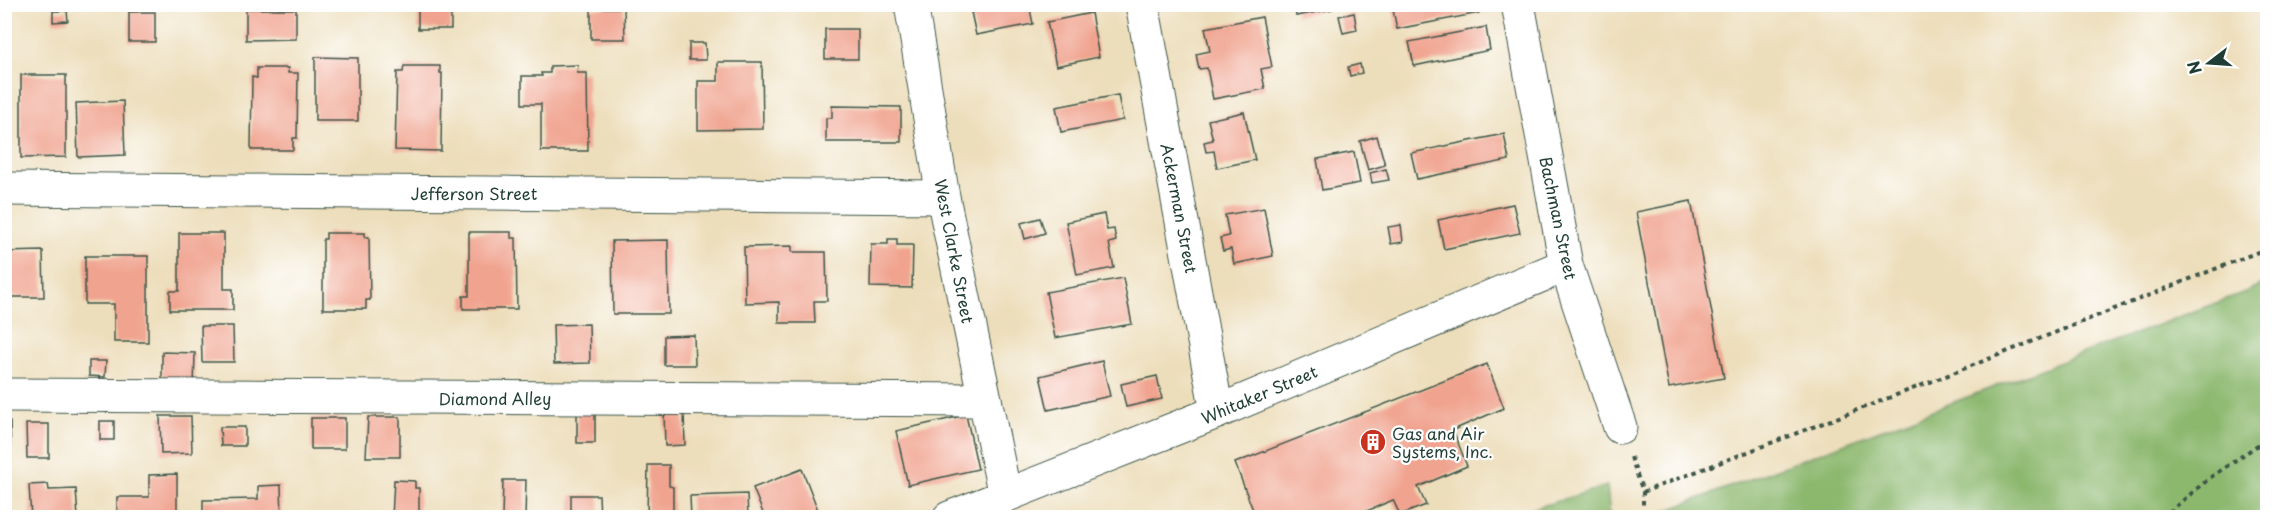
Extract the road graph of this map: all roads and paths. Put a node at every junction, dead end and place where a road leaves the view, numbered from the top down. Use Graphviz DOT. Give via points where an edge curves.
graph roads {
  1 [pos="911,4"];
  2 [pos="1142,4"];
  3 [pos="1518,4"];
  4 [pos="4,189"];
  5 [pos="943,197"];
  6 [pos="2268,248"];
  7 [pos="1566,265"];
  8 [pos="4,395"];
  9 [pos="985,400"];
  10 [pos="1217,412"];
  11 [pos="1620,427"];
  12 [pos="2268,438"];
  13 [pos="1005,496"];
  14 [pos="949,518"];
  15 [pos="1643,518"];
  16 [pos="2162,518"];
  1 -- 5 [label="street, West Clarke Street"];
  2 -- 10 [label="street, Ackerman Street"];
  3 -- 7 [label="street, Bachman Street"];
  4 -- 5 [label="street, Jefferson Street"];
  5 -- 9 [label="street, West Clarke Street"];
  6 -- 15 [label="path" via="1643,492"];
  7 -- 10 [label="street, Whitaker Street"];
  7 -- 11 [label="street, Bachman Street"];
  8 -- 9 [label="street, Diamond Alley"];
  9 -- 13 [label="street, West Clarke Street"];
  10 -- 13 [label="street, Whitaker Street"];
  12 -- 16 [label="path" via="2211,477"];
  13 -- 14 [label="street, Whitaker Street"];
}
